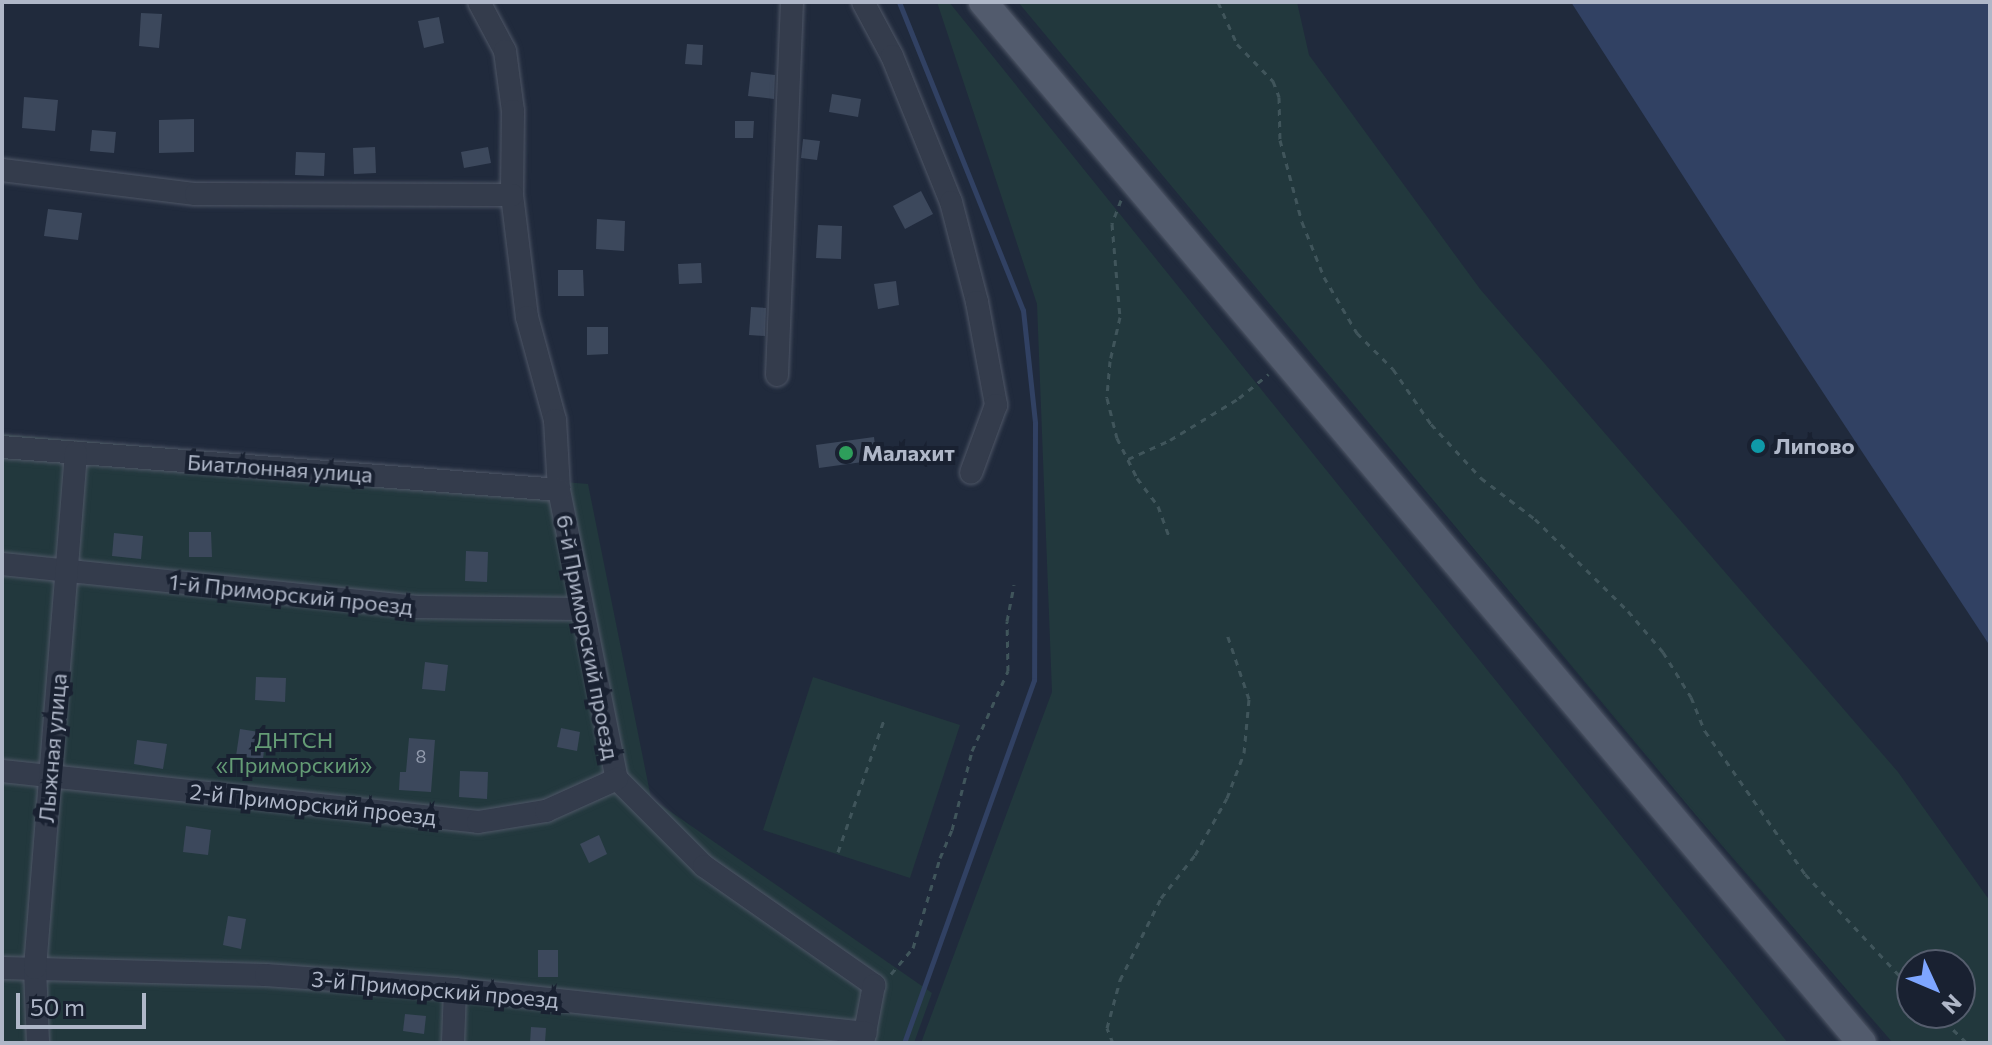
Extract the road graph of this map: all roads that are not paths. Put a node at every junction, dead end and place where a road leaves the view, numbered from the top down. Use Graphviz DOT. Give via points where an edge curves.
graph roads {
  1 [pos="479,2"];
  2 [pos="792,2"];
  3 [pos="863,2"];
  4 [pos="983,2"];
  5 [pos="2,170"];
  6 [pos="512,195"];
  7 [pos="777,375"];
  8 [pos="2,447"];
  9 [pos="76,453"];
  10 [pos="971,473"];
  11 [pos="559,490"];
  12 [pos="2,564"];
  13 [pos="67,571"];
  14 [pos="581,609"];
  15 [pos="2,771"];
  16 [pos="49,776"];
  17 [pos="617,779"];
  18 [pos="2,968"];
  19 [pos="35,968"];
  20 [pos="455,989"];
  21 [pos="864,1038"];
  22 [pos="38,1043"];
  23 [pos="453,1043"];
  24 [pos="1862,1043"];
  1 -- 6 [label="street, 6-й Приморский проезд" via="505,51 513,111"];
  2 -- 7 [label="street"];
  3 -- 10 [label="street" via="892,56 951,202 977,302 996,405"];
  4 -- 24 [label="main road"];
  5 -- 6 [label="street" via="196,194"];
  6 -- 11 [label="street, 6-й Приморский проезд" via="527,317 555,420"];
  8 -- 9 [label="street, Биатлонная улица"];
  9 -- 11 [label="street, Биатлонная улица"];
  9 -- 13 [label="street, Лыжная улица"];
  11 -- 14 [label="street, 6-й Приморский проезд"];
  12 -- 13 [label="street, 1-й Приморский проезд"];
  13 -- 14 [label="street, 1-й Приморский проезд" via="417,607"];
  13 -- 16 [label="street, Лыжная улица"];
  14 -- 17 [label="street, 6-й Приморский проезд"];
  15 -- 16 [label="street, 2-й Приморский проезд"];
  16 -- 17 [label="street, 2-й Приморский проезд" via="478,822 546,811"];
  16 -- 19 [label="street, Лыжная улица"];
  17 -- 21 [label="street, 6-й Приморский проезд" via="704,866 874,985"];
  18 -- 19 [label="street, 3-й Приморский проезд"];
  19 -- 20 [label="street, 3-й Приморский проезд" via="266,975"];
  19 -- 22 [label="street, Лыжная улица"];
  20 -- 21 [label="street, 3-й Приморский проезд"];
  20 -- 23 [label="street"];
}
